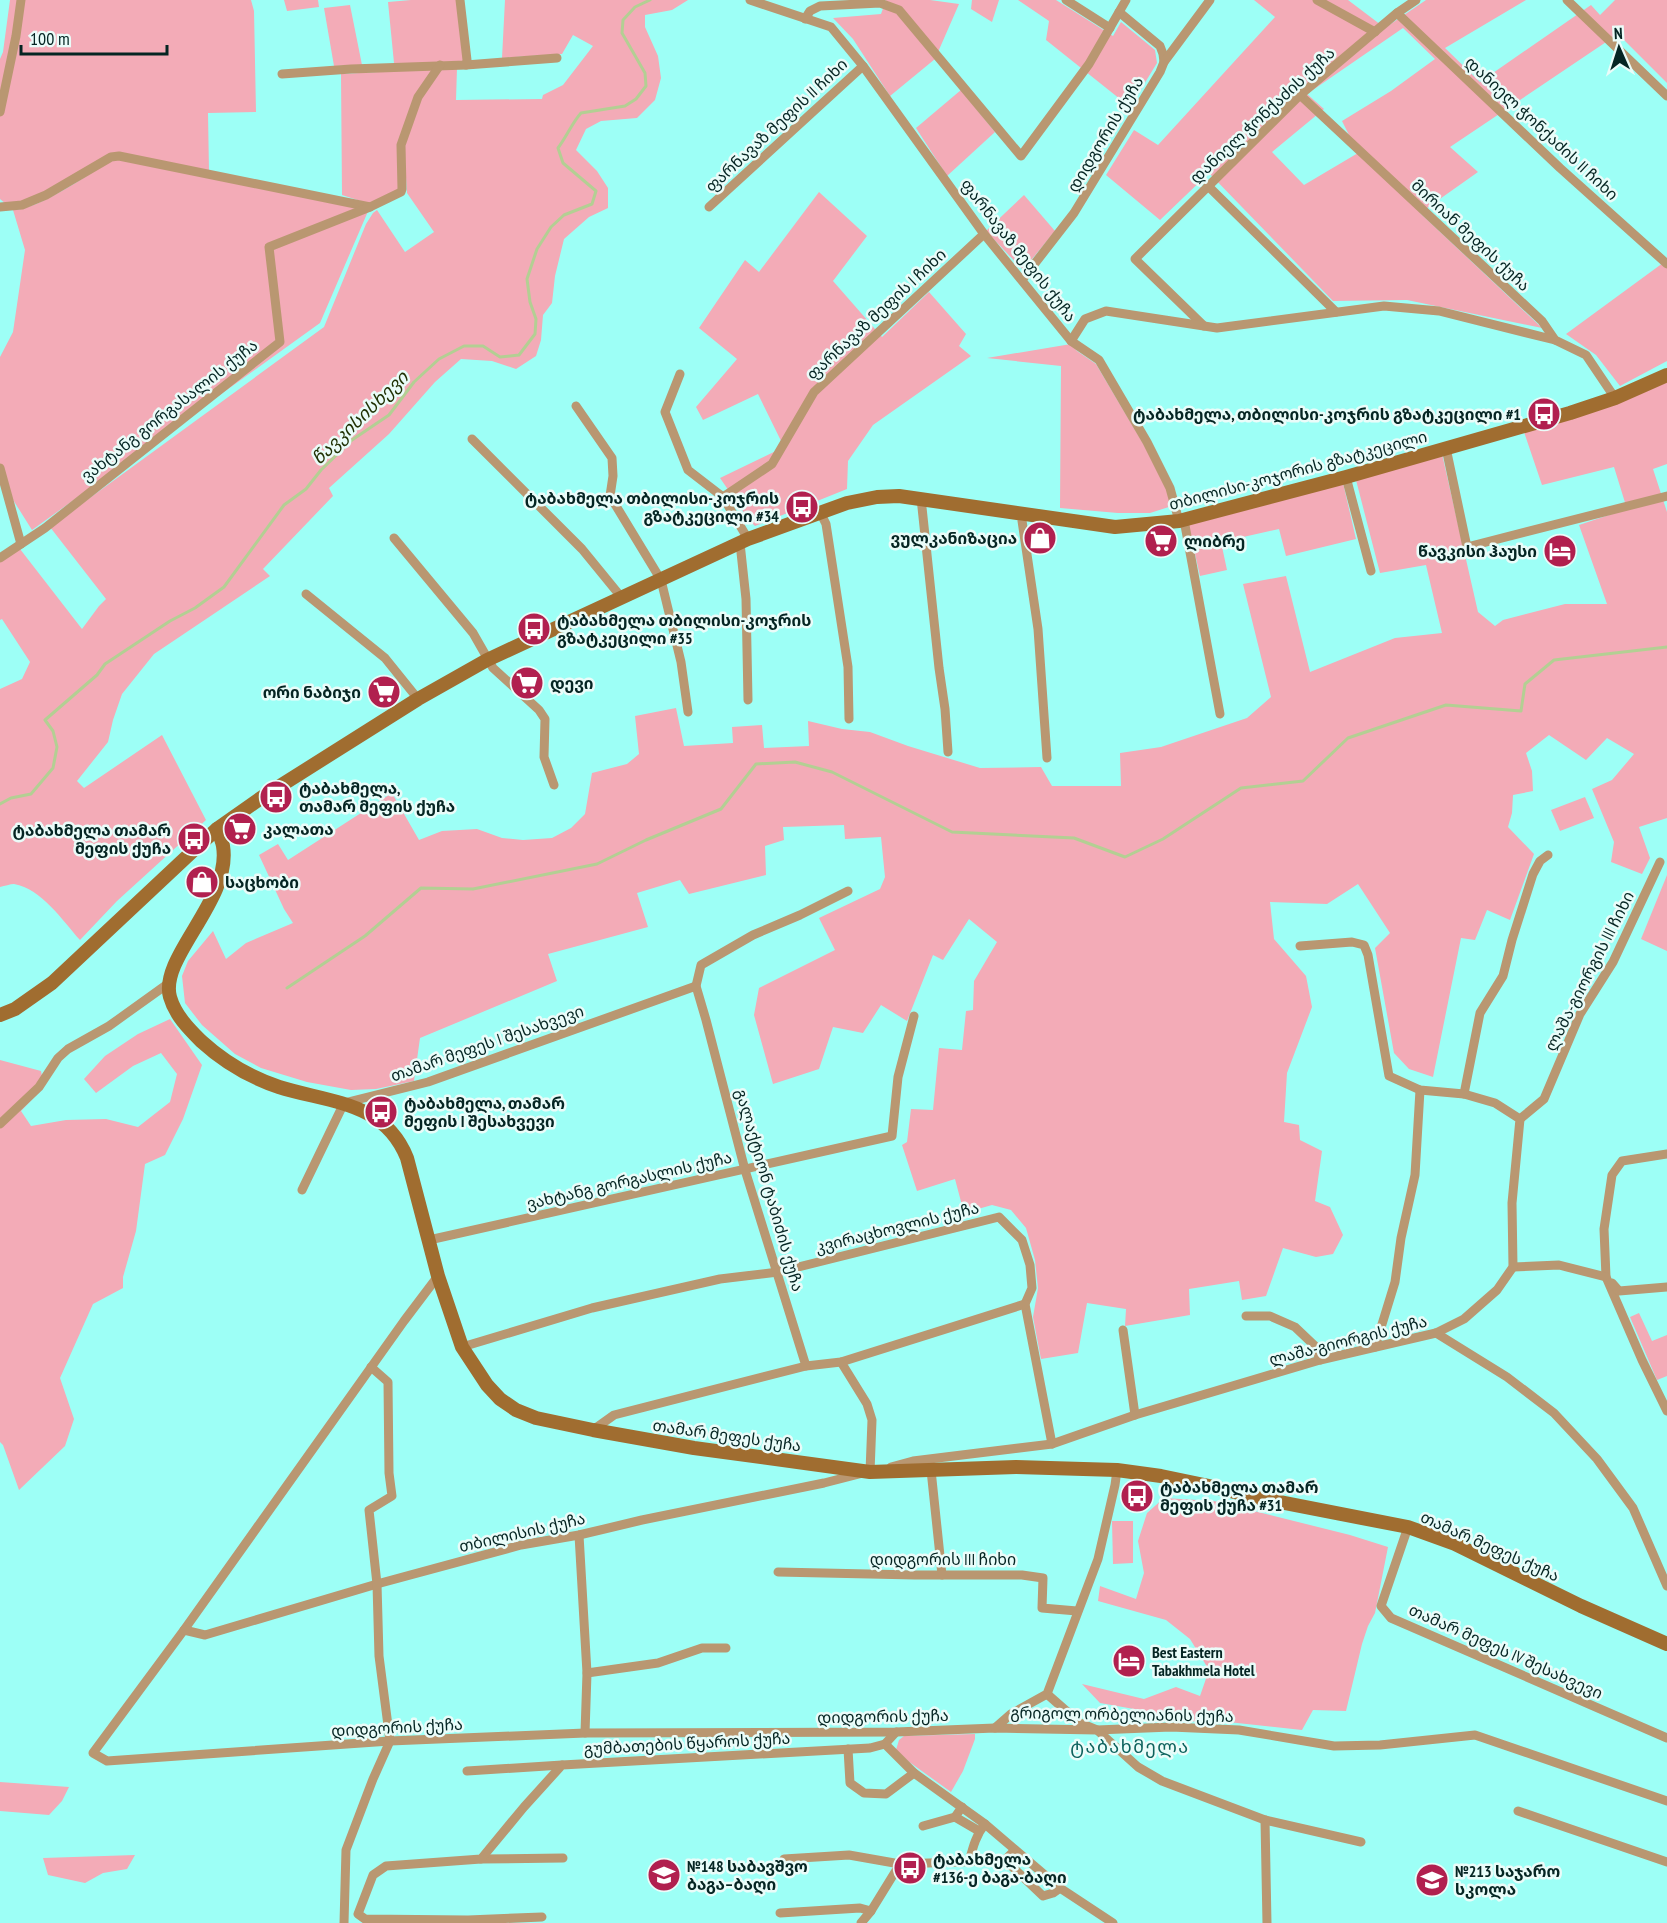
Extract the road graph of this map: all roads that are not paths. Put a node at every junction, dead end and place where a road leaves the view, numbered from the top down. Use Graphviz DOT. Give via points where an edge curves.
graph roads {
  1 [pos="21,0"];
  2 [pos="460,0"];
  3 [pos="750,0"];
  4 [pos="1066,0"];
  5 [pos="1126,0"];
  6 [pos="1210,0"];
  7 [pos="1317,0"];
  8 [pos="1416,0"];
  9 [pos="1567,0"];
  10 [pos="1119,12"];
  11 [pos="1397,13"];
  12 [pos="805,19"];
  13 [pos="1110,28"];
  14 [pos="1375,32"];
  15 [pos="557,58"];
  16 [pos="1164,62"];
  17 [pos="440,65"];
  18 [pos="466,65"];
  19 [pos="863,66"];
  20 [pos="282,74"];
  21 [pos="1300,95"];
  22 [pos="1667,96"];
  23 [pos="0,112"];
  24 [pos="1208,186"];
  25 [pos="0,207"];
  26 [pos="370,207"];
  27 [pos="709,207"];
  28 [pos="984,234"];
  29 [pos="1667,264"];
  30 [pos="1022,280"];
  31 [pos="1336,312"];
  32 [pos="1204,326"];
  33 [pos="1555,340"];
  34 [pos="1071,341"];
  35 [pos="680,374"];
  36 [pos="1667,375"];
  37 [pos="1615,398"];
  38 [pos="576,406"];
  39 [pos="472,439"];
  40 [pos="1446,448"];
  41 [pos="0,468"];
  42 [pos="1347,477"];
  43 [pos="1667,496"];
  44 [pos="723,497"];
  45 [pos="921,498"];
  46 [pos="820,512"];
  47 [pos="1021,514"];
  48 [pos="1181,521"];
  49 [pos="394,538"];
  50 [pos="744,541"];
  51 [pos="21,544"];
  52 [pos="0,558"];
  53 [pos="1371,571"];
  54 [pos="661,580"];
  55 [pos="306,594"];
  56 [pos="622,598"];
  57 [pos="487,660"];
  58 [pos="418,699"];
  59 [pos="748,700"];
  60 [pos="688,712"];
  61 [pos="1220,714"];
  62 [pos="849,719"];
  63 [pos="948,753"];
  64 [pos="1047,758"];
  65 [pos="554,785"];
  66 [pos="218,829"];
  67 [pos="1548,855"];
  68 [pos="1660,862"];
  69 [pos="848,891"];
  70 [pos="1300,946"];
  71 [pos="169,983"];
  72 [pos="696,986"];
  73 [pos="0,1015"];
  74 [pos="914,1016"];
  75 [pos="1420,1090"];
  76 [pos="1464,1094"];
  77 [pos="344,1103"];
  78 [pos="1520,1119"];
  79 [pos="0,1124"];
  80 [pos="1667,1155"];
  81 [pos="745,1170"];
  82 [pos="302,1190"];
  83 [pos="429,1240"];
  84 [pos="1513,1267"];
  85 [pos="778,1272"];
  86 [pos="438,1276"];
  87 [pos="1606,1277"];
  88 [pos="1667,1287"];
  89 [pos="1025,1304"];
  90 [pos="1246,1316"];
  91 [pos="1123,1330"];
  92 [pos="1436,1333"];
  93 [pos="462,1347"];
  94 [pos="1376,1347"];
  95 [pos="1320,1360"];
  96 [pos="841,1362"];
  97 [pos="806,1366"];
  98 [pos="370,1367"];
  99 [pos="1667,1411"];
  100 [pos="1135,1415"];
  101 [pos="593,1430"];
  102 [pos="1052,1444"];
  103 [pos="931,1470"];
  104 [pos="1117,1470"];
  105 [pos="870,1472"];
  106 [pos="1408,1527"];
  107 [pos="579,1535"];
  108 [pos="778,1572"];
  109 [pos="942,1575"];
  110 [pos="377,1584"];
  111 [pos="1667,1586"];
  112 [pos="1077,1611"];
  113 [pos="184,1630"];
  114 [pos="1667,1644"];
  115 [pos="726,1648"];
  116 [pos="587,1673"];
  117 [pos="1047,1694"];
  118 [pos="995,1728"];
  119 [pos="1097,1730"];
  120 [pos="896,1732"];
  121 [pos="585,1733"];
  122 [pos="1667,1738"];
  123 [pos="390,1741"];
  124 [pos="885,1744"];
  125 [pos="848,1749"];
  126 [pos="562,1765"];
  127 [pos="468,1771"];
  128 [pos="914,1773"];
  129 [pos="1667,1801"];
  130 [pos="962,1807"];
  131 [pos="1518,1811"];
  132 [pos="955,1817"];
  133 [pos="1265,1820"];
  134 [pos="923,1826"];
  135 [pos="982,1828"];
  136 [pos="1361,1842"];
  137 [pos="1015,1850"];
  138 [pos="563,1858"];
  139 [pos="481,1859"];
  140 [pos="784,1859"];
  141 [pos="1005,1860"];
  142 [pos="969,1862"];
  143 [pos="1667,1862"];
  144 [pos="900,1864"];
  145 [pos="1060,1888"];
  146 [pos="871,1911"];
  147 [pos="780,1913"];
  148 [pos="358,1914"];
  149 [pos="542,1917"];
  150 [pos="344,1920"];
  151 [pos="469,1922"];
  152 [pos="861,1923"];
  153 [pos="1113,1923"];
  154 [pos="1267,1923"];
  1 -- 23 [label="street"];
  2 -- 18 [label="street"];
  3 -- 12 [label="street, ფარნავაზ მეფის ქუჩა"];
  4 -- 13 [label="street"];
  5 -- 10 [label="street"];
  6 -- 16 [label="street, დიდგორის ქუჩა"];
  7 -- 14 [label="street"];
  8 -- 11 [label="street, დანიელ ჭონქაძის ქუჩა"];
  9 -- 22 [label="street"];
  10 -- 13 [label="street"];
  10 -- 16 [label="street" via="1160,46"];
  11 -- 14 [label="street, დანიელ ჭონქაძის ქუჩა"];
  11 -- 29 [label="street, დანიელ ჭონქაძის II ჩიხი"];
  12 -- 13 [label="street" via="820,6 880,3 899,10 1022,156 1089,64"];
  12 -- 19 [label="street, ფარნავაზ მეფის ქუჩა" via="831,27"];
  14 -- 21 [label="street, დანიელ ჭონქაძის ქუჩა"];
  15 -- 18 [label="street"];
  16 -- 30 [label="street, დიდგორის ქუჩა" via="1082,201"];
  17 -- 18 [label="street"];
  17 -- 20 [label="street"];
  17 -- 26 [label="street" via="418,97 401,145 402,189"];
  19 -- 27 [label="street, ფარნავაზ მეფის II ჩიხი"];
  19 -- 28 [label="street, ფარნავაზ მეფის ქუჩა"];
  21 -- 24 [label="street, დანიელ ჭონქაძის ქუჩა"];
  21 -- 33 [label="street, მირიან მეფის ქუჩა" via="1542,321"];
  24 -- 31 [label="street"];
  24 -- 32 [label="street, დანიელ ჭონქაძის ქუჩა" via="1135,259"];
  25 -- 26 [label="street" via="22,205 46,195 119,156"];
  26 -- 51 [label="street, ვახტანგ გორგასალის ქუჩა" via="269,247 280,342"];
  28 -- 30 [label="street, ფარნავაზ მეფის ქუჩა"];
  28 -- 44 [label="street, ფარნავაზ მეფის I ჩიხი" via="814,392 772,464"];
  30 -- 34 [label="street, ფარნავაზ მეფის ქუჩა"];
  31 -- 32 [label="street" via="1217,328"];
  31 -- 33 [label="street" via="1384,306 1439,311"];
  32 -- 34 [label="street" via="1106,311 1085,319"];
  33 -- 37 [label="street, მირიან მეფის ქუჩა" via="1586,355"];
  34 -- 48 [label="street, ფარნავაზ მეფის ქუჩა" via="1099,360 1147,442"];
  35 -- 44 [label="street" via="665,412 688,470"];
  36 -- 37 [label="street, თბილისი-კოჯორის გზატკეცილი"];
  37 -- 40 [label="street, თბილისი-კოჯორის გზატკეცილი"];
  38 -- 54 [label="street" via="612,458 610,496"];
  39 -- 56 [label="street" via="582,549"];
  40 -- 42 [label="street, თბილისი-კოჯორის გზატკეცილი"];
  40 -- 43 [label="street" via="1467,547"];
  41 -- 51 [label="street"];
  42 -- 48 [label="street, თბილისი-კოჯორის გზატკეცილი"];
  42 -- 53 [label="street"];
  44 -- 50 [label="street"];
  45 -- 46 [label="street, თბილისი-კოჯორის გზატკეცილი" via="877,497"];
  45 -- 47 [label="street, თბილისი-კოჯორის გზატკეცილი"];
  45 -- 63 [label="street"];
  46 -- 50 [label="street, თბილისი-კოჯორის გზატკეცილი"];
  46 -- 62 [label="street" via="826,524 848,667"];
  47 -- 48 [label="street, თბილისი-კოჯორის გზატკეცილი" via="1115,526"];
  47 -- 64 [label="street" via="1038,629"];
  48 -- 61 [label="street, ფარნავაზ მეფის ქუჩა"];
  49 -- 57 [label="street" via="473,633"];
  50 -- 54 [label="street, თბილისი-კოჯორის გზატკეცილი"];
  50 -- 59 [label="street"];
  51 -- 52 [label="street, ვახტანგ გორგასალის ქუჩა"];
  54 -- 56 [label="street, თბილისი-კოჯორის გზატკეცილი"];
  54 -- 60 [label="street" via="681,662"];
  55 -- 58 [label="street" via="384,658"];
  56 -- 57 [label="street, თბილისი-კოჯორის გზატკეცილი"];
  57 -- 58 [label="street, თბილისი-კოჯორის გზატკეცილი"];
  57 -- 65 [label="street" via="545,719 544,757"];
  58 -- 66 [label="street, თბილისი-კოჯორის გზატკეცილი"];
  66 -- 71 [label="street" via="223,847 218,884 171,972"];
  66 -- 73 [label="street, თბილისი-კოჯორის გზატკეცილი" via="52,983"];
  67 -- 76 [label="street" via="1533,874 1503,976 1480,1013"];
  68 -- 78 [label="street, ლაშა-გიორგის III ჩიხი" via="1613,962 1580,1014 1544,1099"];
  69 -- 72 [label="street" via="753,935 701,965"];
  70 -- 75 [label="street" via="1352,942 1364,945 1389,1076"];
  71 -- 77 [label="street, თამარ მეფეს ქუჩა" via="176,1013 218,1057 279,1086"];
  71 -- 79 [label="street" via="109,1026 68,1049 39,1087"];
  72 -- 77 [label="street, თამარ მეფეს I შესახვევი" via="428,1082"];
  72 -- 81 [label="street, გალაქტიონ ტაბიძის ქუჩა"];
  74 -- 81 [label="street, ვახტანგ გორგასლის ქუჩა" via="898,1077 892,1136"];
  75 -- 76 [label="street"];
  75 -- 94 [label="street" via="1415,1175 1395,1282"];
  76 -- 78 [label="street" via="1495,1103"];
  77 -- 82 [label="street"];
  77 -- 83 [label="street, თამარ მეფეს ქუჩა" via="380,1120 402,1144"];
  78 -- 84 [label="street" via="1512,1203"];
  80 -- 87 [label="street" via="1622,1161 1611,1175 1604,1229"];
  81 -- 83 [label="street, ვახტანგ გორგასლის ქუჩა"];
  81 -- 85 [label="street, გალაქტიონ ტაბიძის ქუჩა"];
  83 -- 86 [label="street, თამარ მეფეს ქუჩა"];
  84 -- 87 [label="street" via="1559,1265"];
  84 -- 92 [label="street, ლაშა-გიორგის ქუჩა" via="1497,1290 1464,1319"];
  85 -- 89 [label="street, კვირაცხოვლის ქუჩა" via="999,1217 1022,1240 1030,1265 1032,1288"];
  85 -- 93 [label="street, კვირაცხოვლის ქუჩა" via="720,1279 592,1308"];
  85 -- 97 [label="street, გალაქტიონ ტაბიძის ქუჩა"];
  86 -- 93 [label="street, თამარ მეფეს ქუჩა"];
  86 -- 98 [label="street, დიდგორის ქუჩა"];
  87 -- 88 [label="street" via="1619,1291"];
  87 -- 99 [label="street"];
  89 -- 96 [label="street"];
  89 -- 102 [label="street, კვირაცხოვლის ქუჩა"];
  90 -- 95 [label="street" via="1270,1316 1295,1327 1315,1346"];
  91 -- 100 [label="street"];
  92 -- 94 [label="street, ლაშა-გიორგის ქუჩა"];
  92 -- 111 [label="street" via="1507,1377 1554,1413 1597,1460 1633,1508"];
  93 -- 101 [label="street, თამარ მეფეს ქუჩა" via="487,1385 516,1410"];
  94 -- 95 [label="street, ლაშა-გიორგის ქუჩა"];
  95 -- 100 [label="street, ლაშა-გიორგის ქუჩა"];
  96 -- 97 [label="street"];
  96 -- 105 [label="street" via="867,1404 872,1420"];
  97 -- 101 [label="street" via="614,1415"];
  98 -- 110 [label="street" via="388,1382 392,1496 369,1510"];
  98 -- 113 [label="street, დიდგორის ქუჩა"];
  100 -- 102 [label="street, ლაშა-გიორგის ქუჩა"];
  101 -- 105 [label="street, თამარ მეფეს ქუჩა"];
  102 -- 105 [label="street, ლაშა-გიორგის ქუჩა" via="913,1461"];
  103 -- 104 [label="street, თამარ მეფეს ქუჩა"];
  103 -- 105 [label="street, თამარ მეფეს ქუჩა"];
  103 -- 109 [label="street"];
  104 -- 106 [label="street, თამარ მეფეს ქუჩა"];
  104 -- 112 [label="street" via="1098,1559"];
  105 -- 107 [label="street, თბილისის ქუჩა"];
  106 -- 114 [label="street, თამარ მეფეს ქუჩა" via="1455,1544"];
  106 -- 122 [label="street, თამარ მეფეს IV შესახვევი" via="1381,1606 1392,1618"];
  107 -- 110 [label="street, თბილისის ქუჩა" via="520,1545"];
  107 -- 116 [label="street"];
  108 -- 109 [label="street, დიდგორის III ჩიხი"];
  109 -- 112 [label="street, დიდგორის III ჩიხი" via="1043,1578 1042,1608"];
  110 -- 113 [label="street, თბილისის ქუჩა" via="205,1635"];
  110 -- 123 [label="street" via="379,1656"];
  112 -- 117 [label="street"];
  113 -- 123 [label="street, დიდგორის ქუჩა" via="93,1753 107,1761"];
  115 -- 116 [label="street" via="702,1648 658,1663"];
  116 -- 121 [label="street"];
  117 -- 118 [label="street"];
  117 -- 119 [label="street" via="1080,1723"];
  118 -- 119 [label="street, გრიგოლ ორბელიანის ქუჩა"];
  118 -- 120 [label="street, დიდგორის ქუჩა"];
  119 -- 129 [label="street, გრიგოლ ორბელიანის ქუჩა" via="1239,1730 1334,1746 1475,1735"];
  119 -- 133 [label="street" via="1138,1767 1154,1776"];
  120 -- 121 [label="street, დიდგორის ქუჩა"];
  120 -- 124 [label="street"];
  121 -- 123 [label="street, დიდგორის ქუჩა"];
  123 -- 150 [label="street" via="346,1850"];
  124 -- 125 [label="street, გუმბათების წყაროს ქუჩა"];
  124 -- 128 [label="street"];
  125 -- 126 [label="street, გუმბათების წყაროს ქუჩა"];
  125 -- 128 [label="street" via="849,1783 864,1793 886,1794"];
  126 -- 127 [label="street, გუმბათების წყაროს ქუჩა"];
  126 -- 139 [label="street, გუმბათების წყაროს ქუჩა"];
  128 -- 130 [label="street"];
  130 -- 132 [label="street"];
  130 -- 135 [label="street"];
  131 -- 143 [label="street"];
  132 -- 134 [label="street"];
  132 -- 135 [label="street"];
  133 -- 136 [label="street"];
  133 -- 154 [label="street"];
  135 -- 137 [label="street"];
  135 -- 142 [label="street"];
  137 -- 141 [label="street"];
  137 -- 145 [label="street"];
  138 -- 139 [label="street"];
  139 -- 148 [label="street" via="386,1866 372,1875"];
  140 -- 144 [label="street" via="849,1855"];
  141 -- 142 [label="street"];
  141 -- 145 [label="street" via="1043,1896"];
  142 -- 144 [label="street"];
  144 -- 146 [label="street"];
  145 -- 153 [label="street"];
  146 -- 147 [label="street" via="860,1908"];
  146 -- 152 [label="street"];
  148 -- 150 [label="street"];
  148 -- 151 [label="street" via="366,1919"];
  149 -- 151 [label="street"];
}
